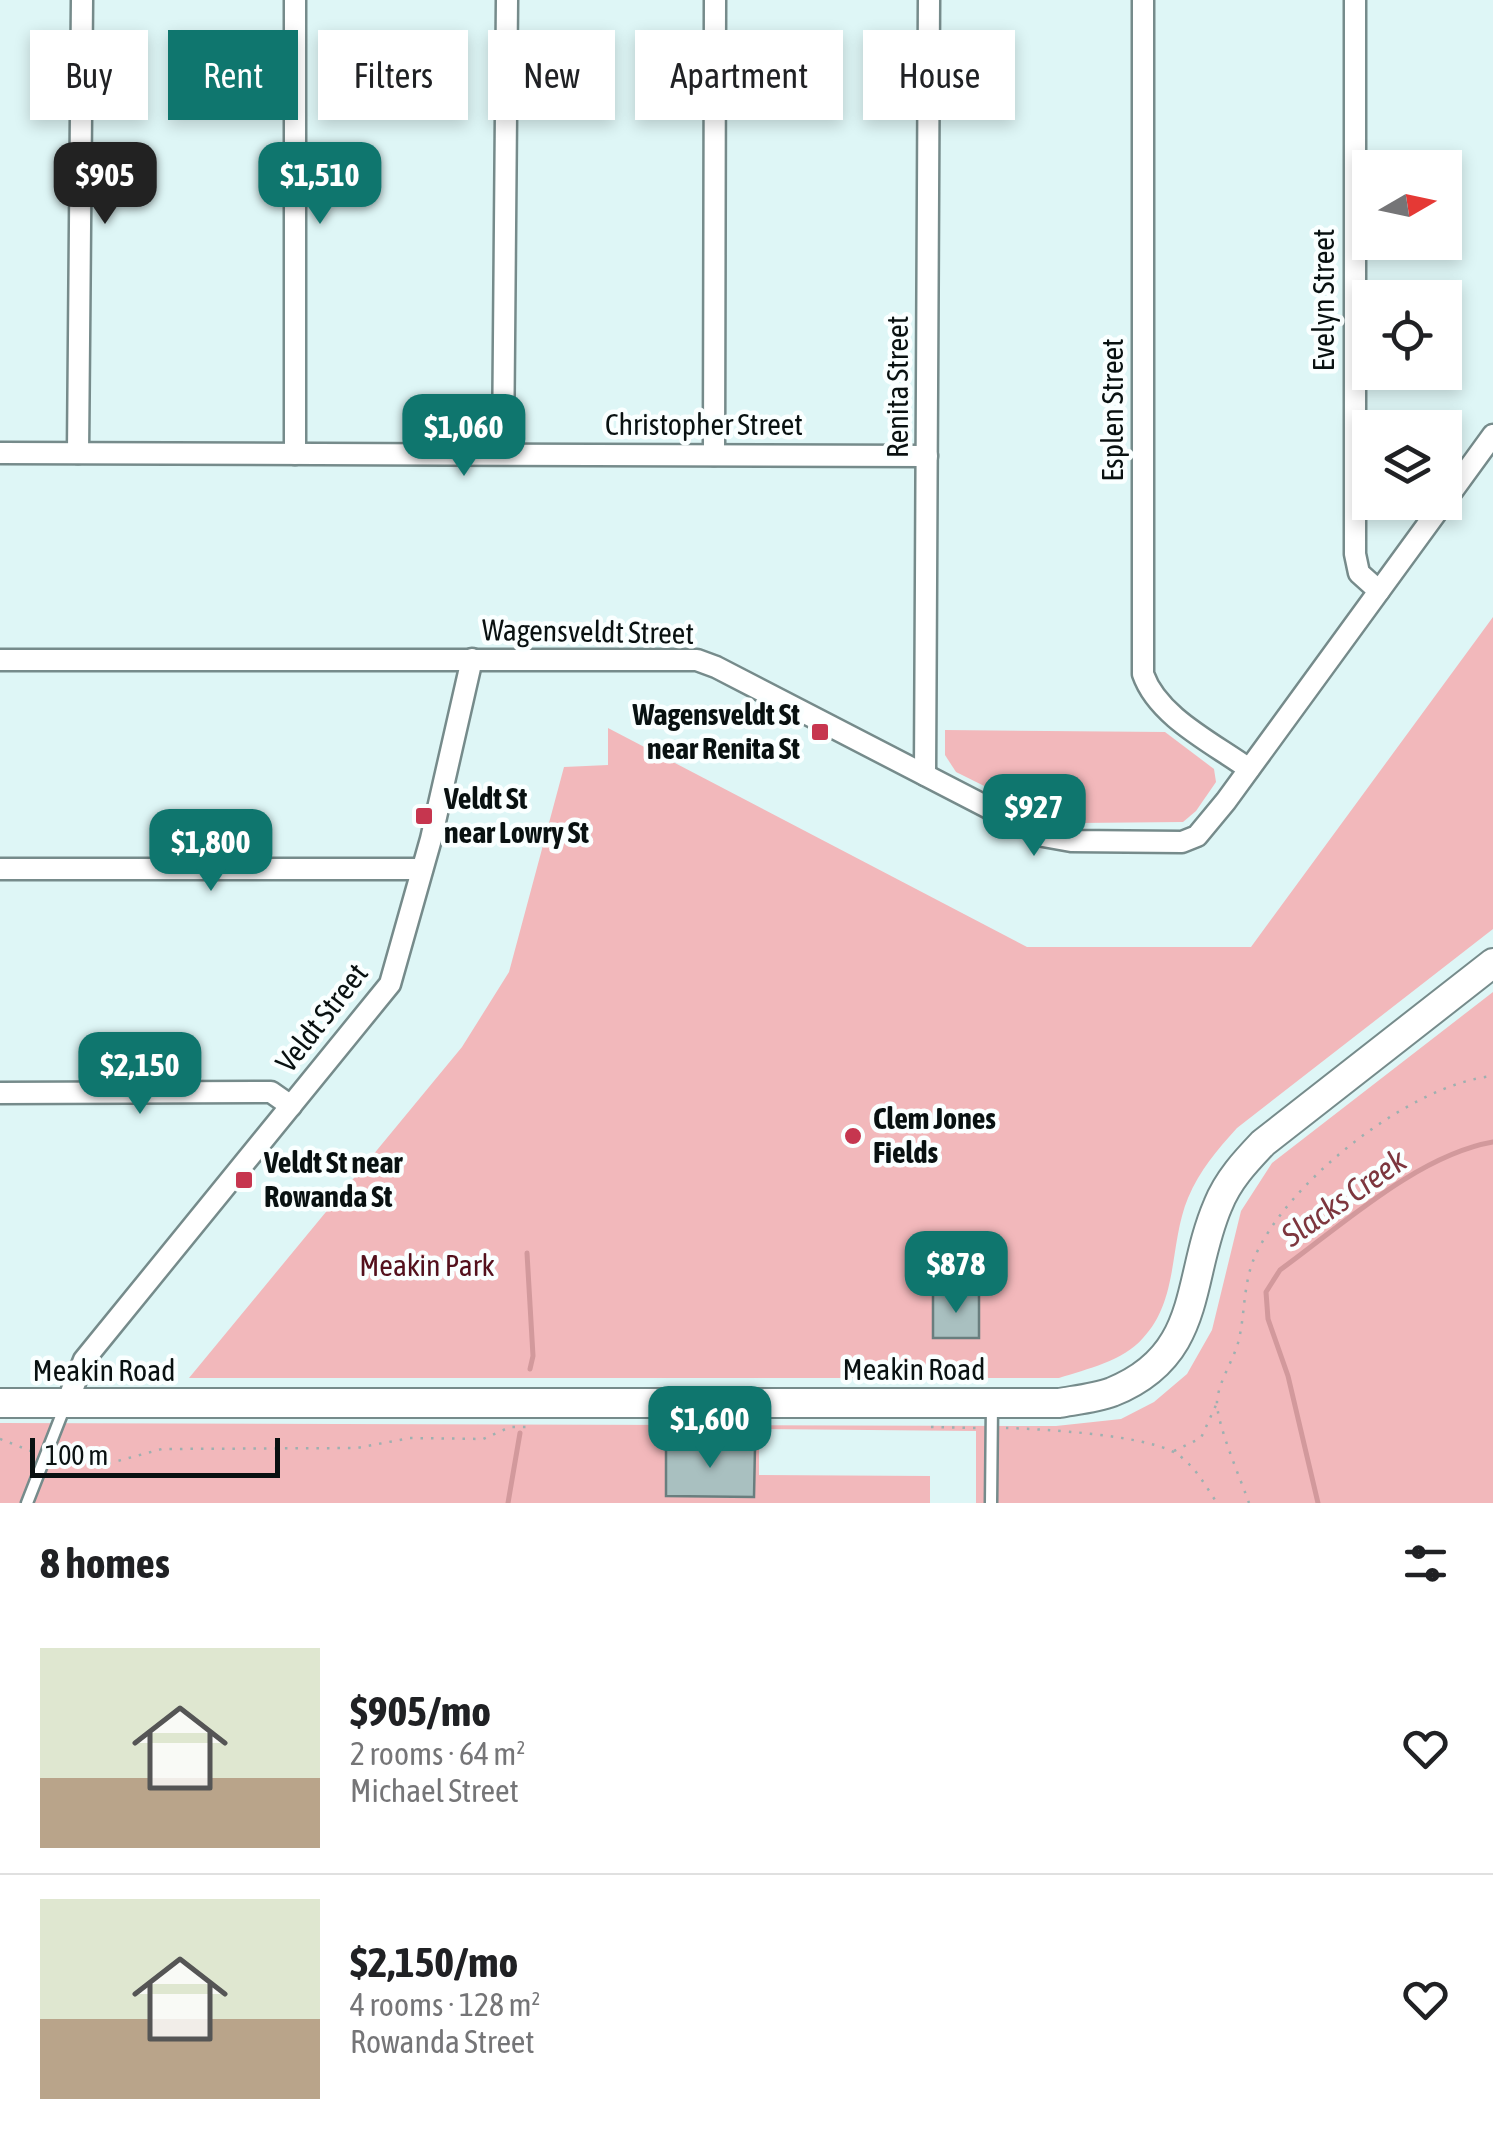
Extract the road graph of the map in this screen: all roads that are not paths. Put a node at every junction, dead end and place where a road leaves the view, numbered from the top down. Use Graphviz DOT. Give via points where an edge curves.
graph roads {
  1 [pos="82,0"];
  2 [pos="295,0"];
  3 [pos="507,0"];
  4 [pos="715,0"];
  5 [pos="929,0"];
  6 [pos="1144,0"];
  7 [pos="1355,0"];
  8 [pos="1493,435"];
  9 [pos="0,453"];
  10 [pos="78,453"];
  11 [pos="295,454"];
  12 [pos="503,454"];
  13 [pos="714,455"];
  14 [pos="927,456"];
  15 [pos="1462,477"];
  16 [pos="1431,520"];
  17 [pos="1379,591"];
  18 [pos="472,659"];
  19 [pos="0,660"];
  20 [pos="1249,769"];
  21 [pos="925,775"];
  22 [pos="0,869"];
  23 [pos="422,869"];
  24 [pos="1493,963"];
  25 [pos="0,1093"];
  26 [pos="291,1106"];
  27 [pos="0,1403"];
  28 [pos="66,1404"];
  29 [pos="992,1416"];
  30 [pos="27,1503"];
  31 [pos="990,1503"];
  1 -- 10 [label="street"];
  2 -- 11 [label="street"];
  3 -- 12 [label="street"];
  4 -- 13 [label="street"];
  5 -- 14 [label="street, Renita Street"];
  6 -- 20 [label="street, Esplen Street" via="1143,674 1163,706"];
  7 -- 17 [label="street, Evelyn Street" via="1356,554 1359,573"];
  8 -- 15 [label="street, Wagensveldt Street"];
  9 -- 10 [label="street, Christopher Street"];
  10 -- 11 [label="street, Christopher Street"];
  11 -- 12 [label="street, Christopher Street"];
  12 -- 13 [label="street, Christopher Street"];
  13 -- 14 [label="street, Christopher Street"];
  14 -- 21 [label="street, Renita Street"];
  16 -- 17 [label="street, Wagensveldt Street"];
  17 -- 20 [label="street, Wagensveldt Street"];
  18 -- 19 [label="street, Wagensveldt Street"];
  18 -- 21 [label="street, Wagensveldt Street" via="697,660"];
  18 -- 23 [label="street, Veldt Street"];
  20 -- 21 [label="street, Wagensveldt Street" via="1204,829 1182,842 1058,840"];
  22 -- 23 [label="street"];
  23 -- 26 [label="street, Veldt Street" via="390,984"];
  24 -- 29 [label="street, Meakin Road" via="1263,1143 1236,1172 1214,1217 1192,1308 1171,1349 1111,1392"];
  25 -- 26 [label="street" via="271,1092"];
  26 -- 28 [label="street, Veldt Street" via="84,1360"];
  27 -- 28 [label="street, Meakin Road"];
  28 -- 29 [label="street, Meakin Road"];
  28 -- 30 [label="lane"];
  29 -- 31 [label="lane"];
}
